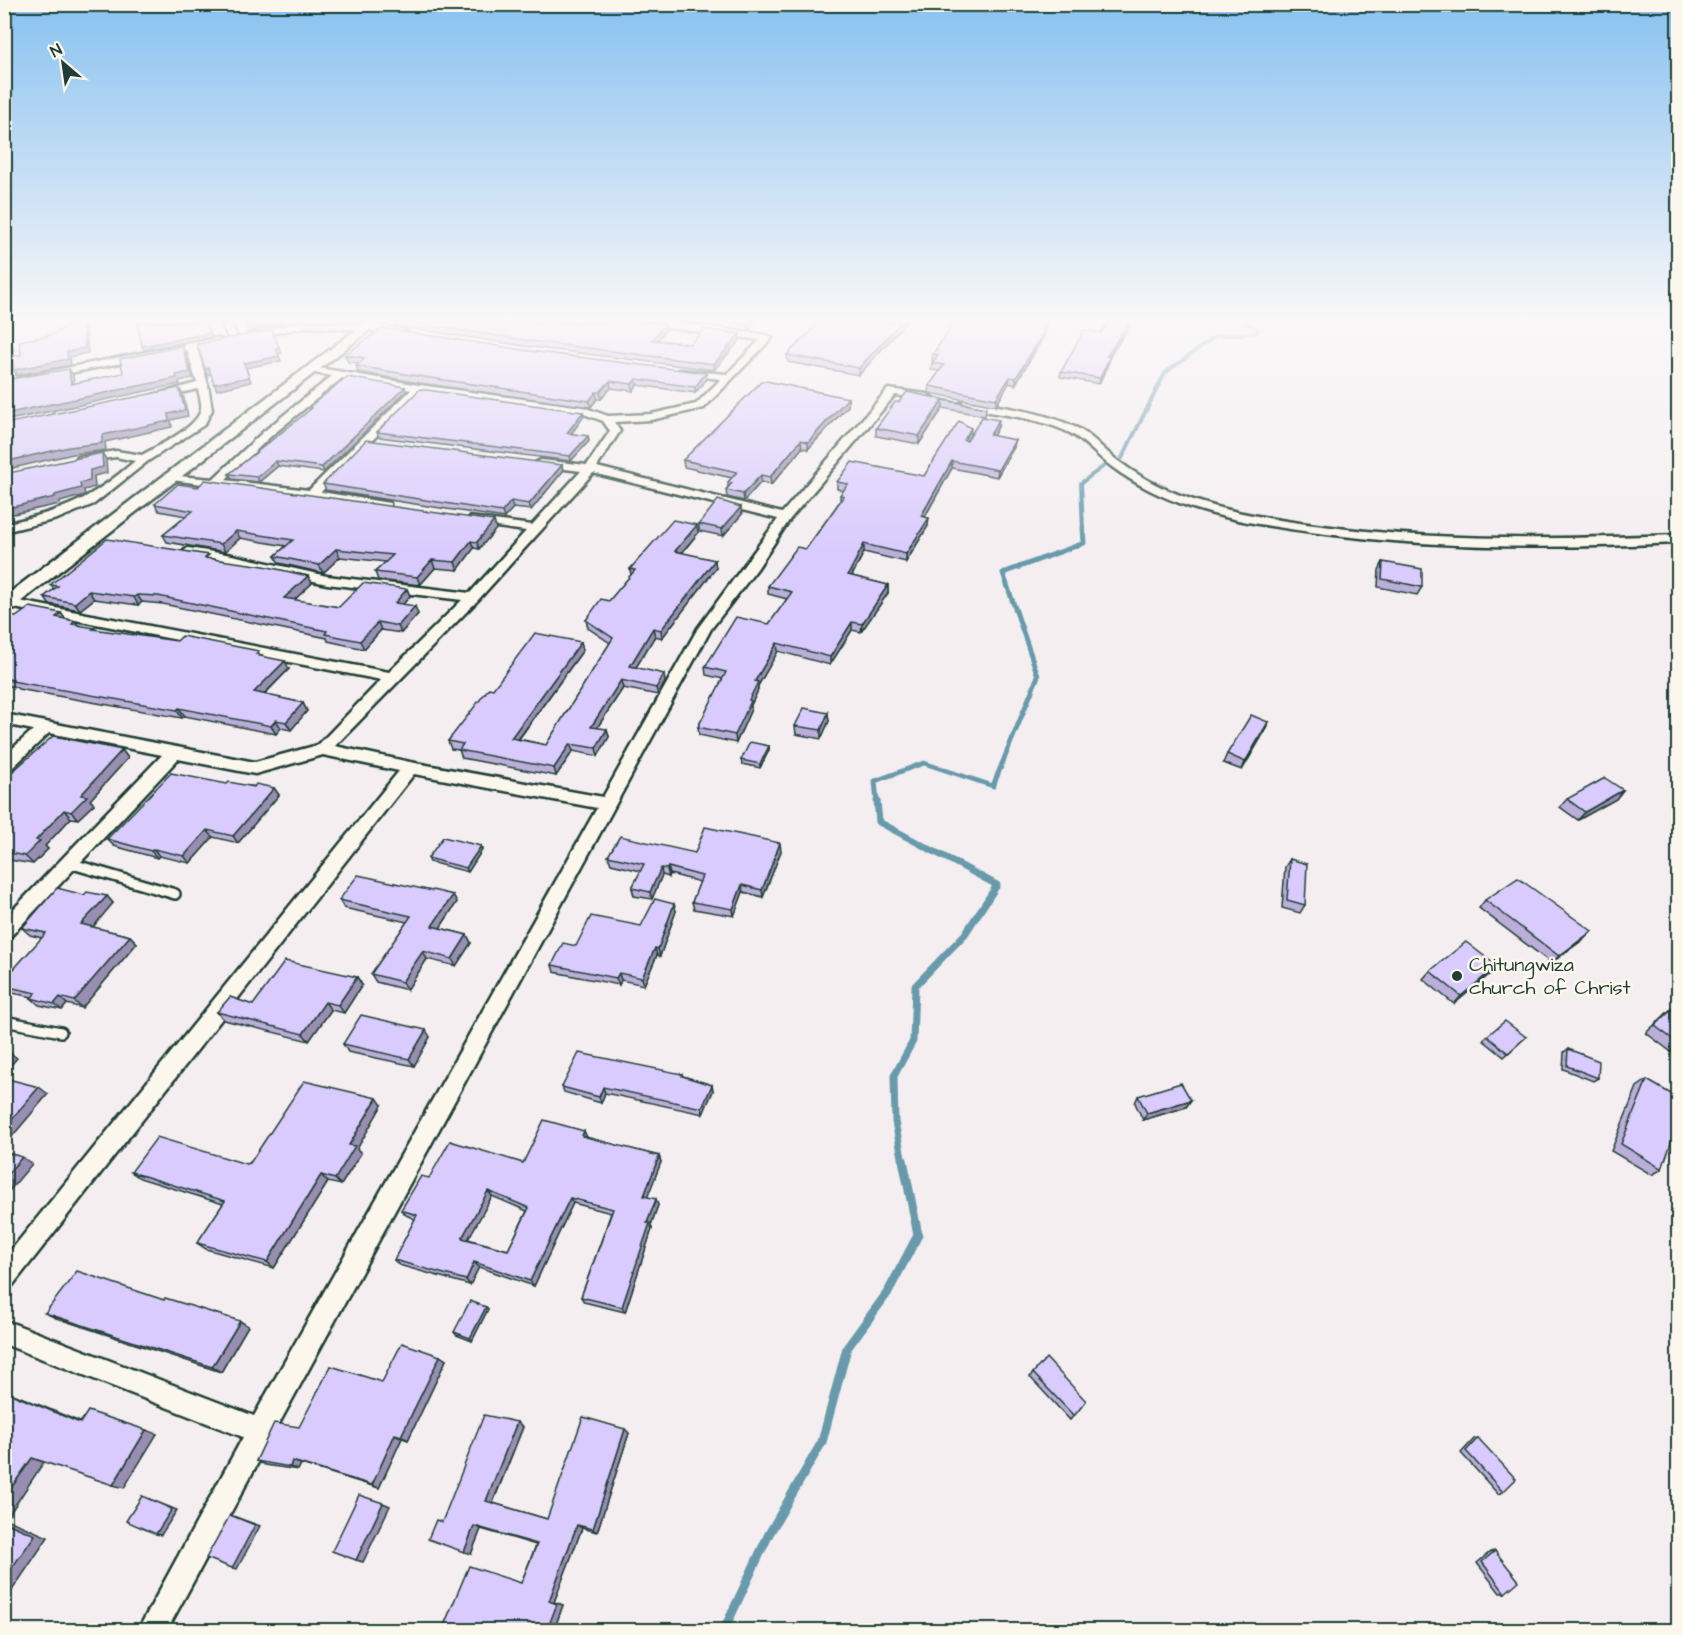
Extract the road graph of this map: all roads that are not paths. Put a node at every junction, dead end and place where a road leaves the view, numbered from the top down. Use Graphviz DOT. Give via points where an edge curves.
graph roads {
  1 [pos="205,398"];
  2 [pos="275,398"];
  3 [pos="311,398"];
  4 [pos="410,398"];
  5 [pos="496,398"];
  6 [pos="708,398"];
  7 [pos="886,398"];
  8 [pos="933,398"];
  9 [pos="607,419"];
  10 [pos="144,459"];
  11 [pos="73,462"];
  12 [pos="531,462"];
  13 [pos="590,469"];
  14 [pos="171,477"];
  15 [pos="218,481"];
  16 [pos="312,494"];
  17 [pos="402,509"];
  18 [pos="785,517"];
  19 [pos="457,518"];
  20 [pos="4,528"];
  21 [pos="536,530"];
  22 [pos="1678,539"];
  23 [pos="175,550"];
  24 [pos="473,597"];
  25 [pos="7,604"];
  26 [pos="392,677"];
  27 [pos="4,718"];
  28 [pos="47,726"];
  29 [pos="323,749"];
  30 [pos="176,751"];
  31 [pos="4,766"];
  32 [pos="410,768"];
  33 [pos="607,804"];
  34 [pos="69,863"];
  35 [pos="175,894"];
  36 [pos="4,932"];
  37 [pos="4,1021"];
  38 [pos="61,1032"];
  39 [pos="4,1278"];
  40 [pos="4,1332"];
  41 [pos="260,1431"];
  42 [pos="152,1630"];
  1 -- 10 [label="street" via="207,410 200,423"];
  2 -- 14 [label="street"];
  3 -- 15 [label="street"];
  4 -- 16 [label="street" via="373,442"];
  5 -- 9 [label="street" via="584,410"];
  6 -- 9 [label="street" via="700,406 651,417"];
  7 -- 18 [label="street"];
  8 -- 22 [label="street" via="1066,427 1160,491 1251,519 1425,542 1518,544"];
  9 -- 13 [label="street" via="615,431"];
  10 -- 11 [label="street" via="116,454"];
  10 -- 20 [label="street" via="82,506"];
  12 -- 13 [label="street"];
  13 -- 18 [label="street"];
  13 -- 21 [label="street"];
  14 -- 15 [label="street"];
  14 -- 25 [label="street" via="101,538"];
  15 -- 16 [label="street"];
  16 -- 17 [label="street"];
  18 -- 33 [label="street" via="705,628"];
  19 -- 21 [label="street"];
  21 -- 24 [label="street"];
  23 -- 24 [label="street" via="327,580"];
  24 -- 26 [label="street"];
  25 -- 26 [label="street"];
  26 -- 29 [label="street"];
  27 -- 28 [label="street"];
  28 -- 30 [label="street"];
  28 -- 31 [label="street"];
  29 -- 30 [label="street" via="255,768"];
  29 -- 32 [label="street"];
  30 -- 34 [label="street"];
  32 -- 33 [label="street"];
  32 -- 39 [label="street"];
  33 -- 41 [label="street"];
  34 -- 35 [label="lane"];
  34 -- 36 [label="street"];
  37 -- 38 [label="lane"];
  40 -- 41 [label="street"];
  41 -- 42 [label="street"];
}
